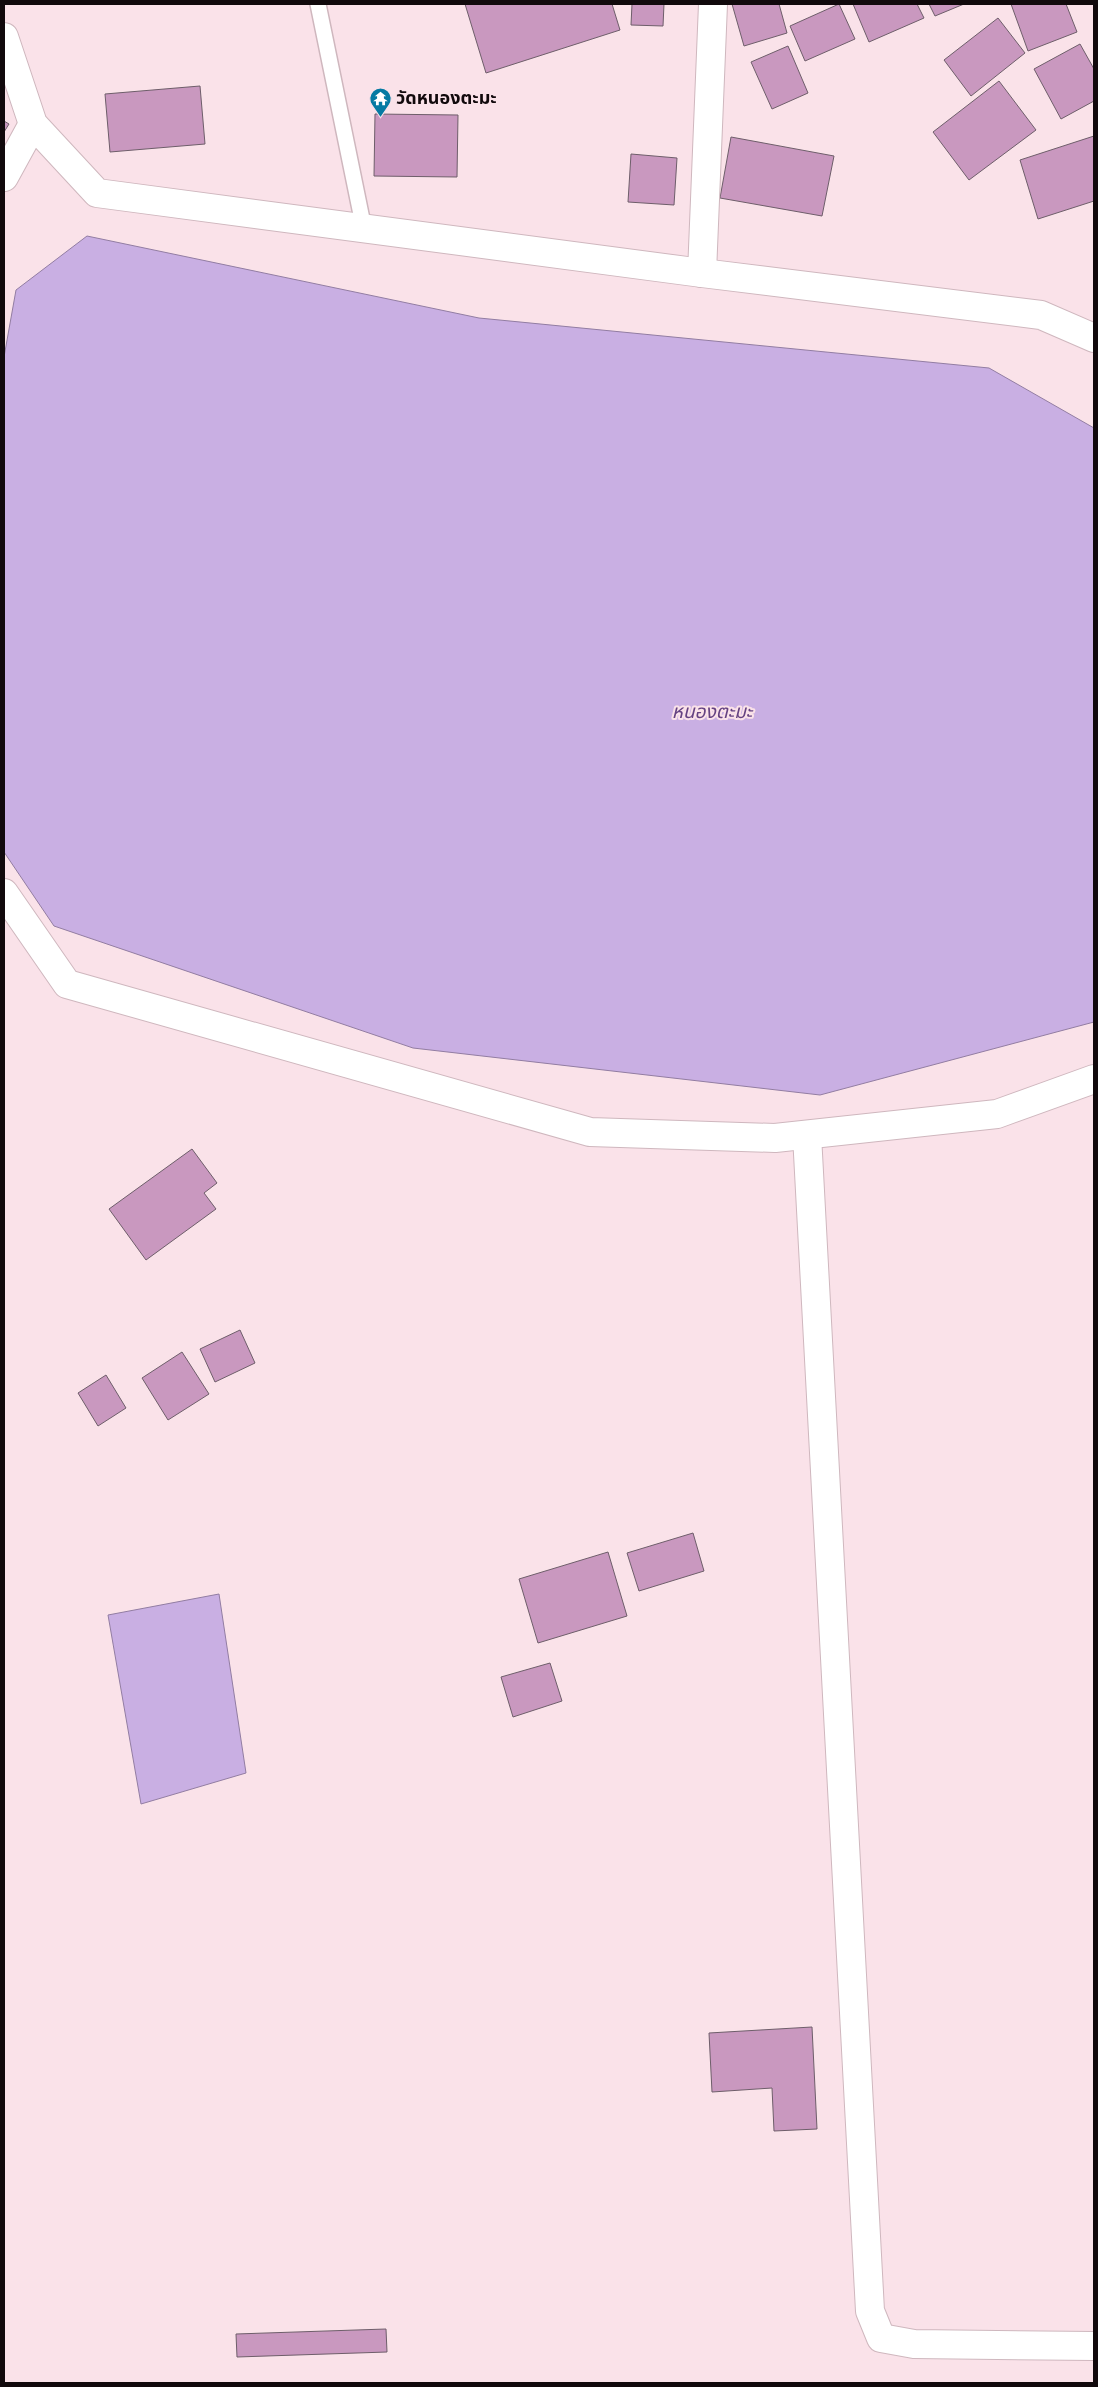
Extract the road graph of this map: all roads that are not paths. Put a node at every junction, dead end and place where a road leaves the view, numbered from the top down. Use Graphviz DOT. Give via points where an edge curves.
graph roads {
  1 [pos="318,4"];
  2 [pos="713,4"];
  3 [pos="4,37"];
  4 [pos="33,124"];
  5 [pos="4,177"];
  6 [pos="364,229"];
  7 [pos="702,274"];
  8 [pos="1094,338"];
  9 [pos="4,893"];
  10 [pos="1094,1079"];
  11 [pos="807,1135"];
  12 [pos="1094,2346"];
  1 -- 6 [label="lane"];
  2 -- 7 [label="street"];
  3 -- 4 [label="street"];
  4 -- 5 [label="street"];
  4 -- 6 [label="street" via="97,193"];
  6 -- 7 [label="street"];
  7 -- 8 [label="street" via="1041,315"];
  9 -- 11 [label="street" via="66,984 590,1132 776,1138"];
  10 -- 11 [label="street" via="996,1114"];
  11 -- 12 [label="street" via="870,2311 881,2338 914,2344"];
}
